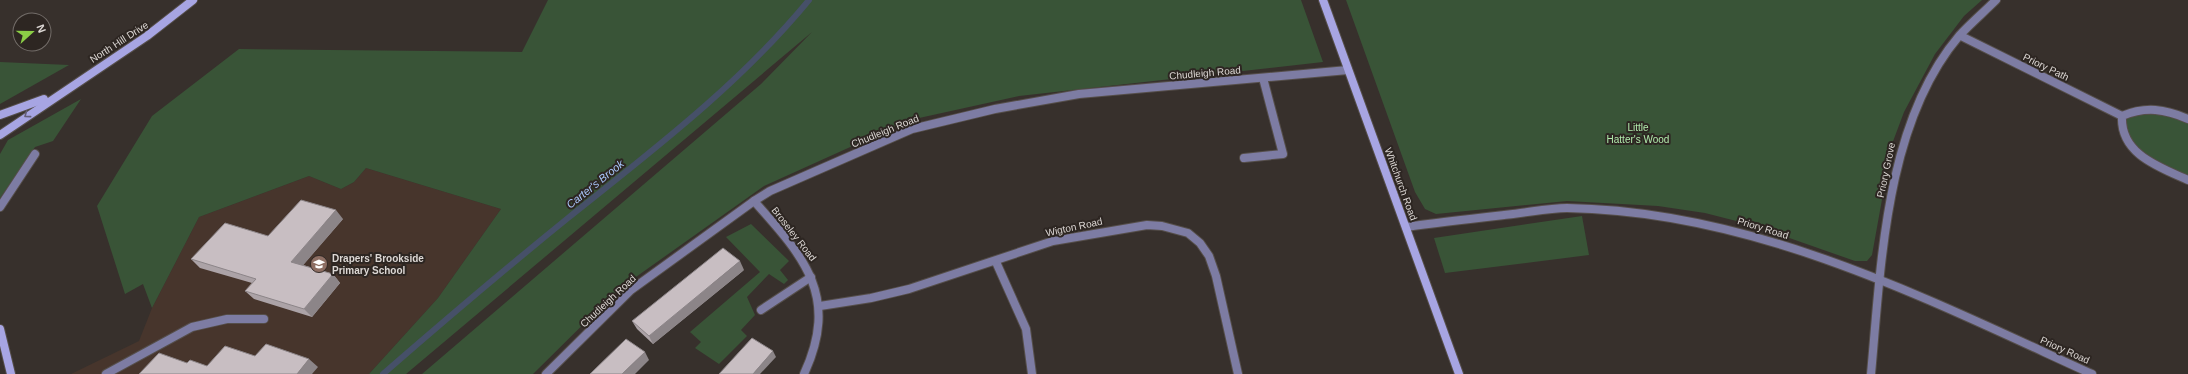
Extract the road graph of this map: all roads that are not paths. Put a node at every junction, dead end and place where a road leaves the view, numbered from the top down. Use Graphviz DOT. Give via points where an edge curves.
graph roads {
  1 [pos="193,0"];
  2 [pos="1323,0"];
  3 [pos="1996,0"];
  4 [pos="1961,36"];
  5 [pos="1348,70"];
  6 [pos="1263,78"];
  7 [pos="54,96"];
  8 [pos="0,115"];
  9 [pos="2122,116"];
  10 [pos="2188,119"];
  11 [pos="0,135"];
  12 [pos="35,154"];
  13 [pos="1244,158"];
  14 [pos="2188,180"];
  15 [pos="754,201"];
  16 [pos="0,207"];
  17 [pos="1406,227"];
  18 [pos="996,262"];
  19 [pos="811,277"];
  20 [pos="1880,279"];
  21 [pos="820,306"];
  22 [pos="760,310"];
  23 [pos="264,318"];
  24 [pos="0,328"];
  25 [pos="11,374"];
  26 [pos="106,374"];
  27 [pos="546,374"];
  28 [pos="804,374"];
  29 [pos="1032,374"];
  30 [pos="1238,374"];
  31 [pos="1459,374"];
  32 [pos="1871,374"];
  33 [pos="2092,374"];
  1 -- 7 [label="street, North Hill Drive" via="163,25"];
  2 -- 5 [label="street, Whitchurch Road"];
  3 -- 4 [label="street, Priory Grove" via="1976,16"];
  4 -- 9 [label="street, Priory Path"];
  4 -- 20 [label="street, Priory Grove" via="1947,53 1919,102 1903,141 1891,189"];
  5 -- 6 [label="street, Chudleigh Road"];
  5 -- 17 [label="street, Whitchurch Road"];
  6 -- 13 [label="street" via="1283,154"];
  6 -- 15 [label="street, Chudleigh Road" via="1079,94 995,109 912,129 770,191"];
  7 -- 8 [label="street, North Hill Drive"];
  7 -- 11 [label="street, North Hill Drive, one-way"];
  9 -- 10 [label="street" via="2151,107 2172,111"];
  9 -- 14 [label="street" via="2121,130 2125,141 2135,151"];
  12 -- 16 [label="street"];
  15 -- 19 [label="street, Broseley Road" via="804,262"];
  15 -- 27 [label="street, Chudleigh Road" via="631,290"];
  17 -- 20 [label="street, Priory Road" via="1565,208 1612,210 1711,225 1756,236"];
  17 -- 31 [label="street, Whitchurch Road"];
  18 -- 21 [label="street, Wigton Road" via="909,289"];
  18 -- 29 [label="street" via="1026,329"];
  18 -- 30 [label="street, Wigton Road" via="1053,241 1093,233 1147,225 1188,233 1200,243 1209,256 1216,276"];
  19 -- 21 [label="street, Broseley Road"];
  19 -- 22 [label="street"];
  20 -- 32 [label="street, Priory Grove"];
  20 -- 33 [label="street, Priory Road"];
  21 -- 28 [label="street, Broseley Road" via="811,361"];
  23 -- 26 [label="street" via="227,319 192,327"];
  24 -- 25 [label="street"];
}
